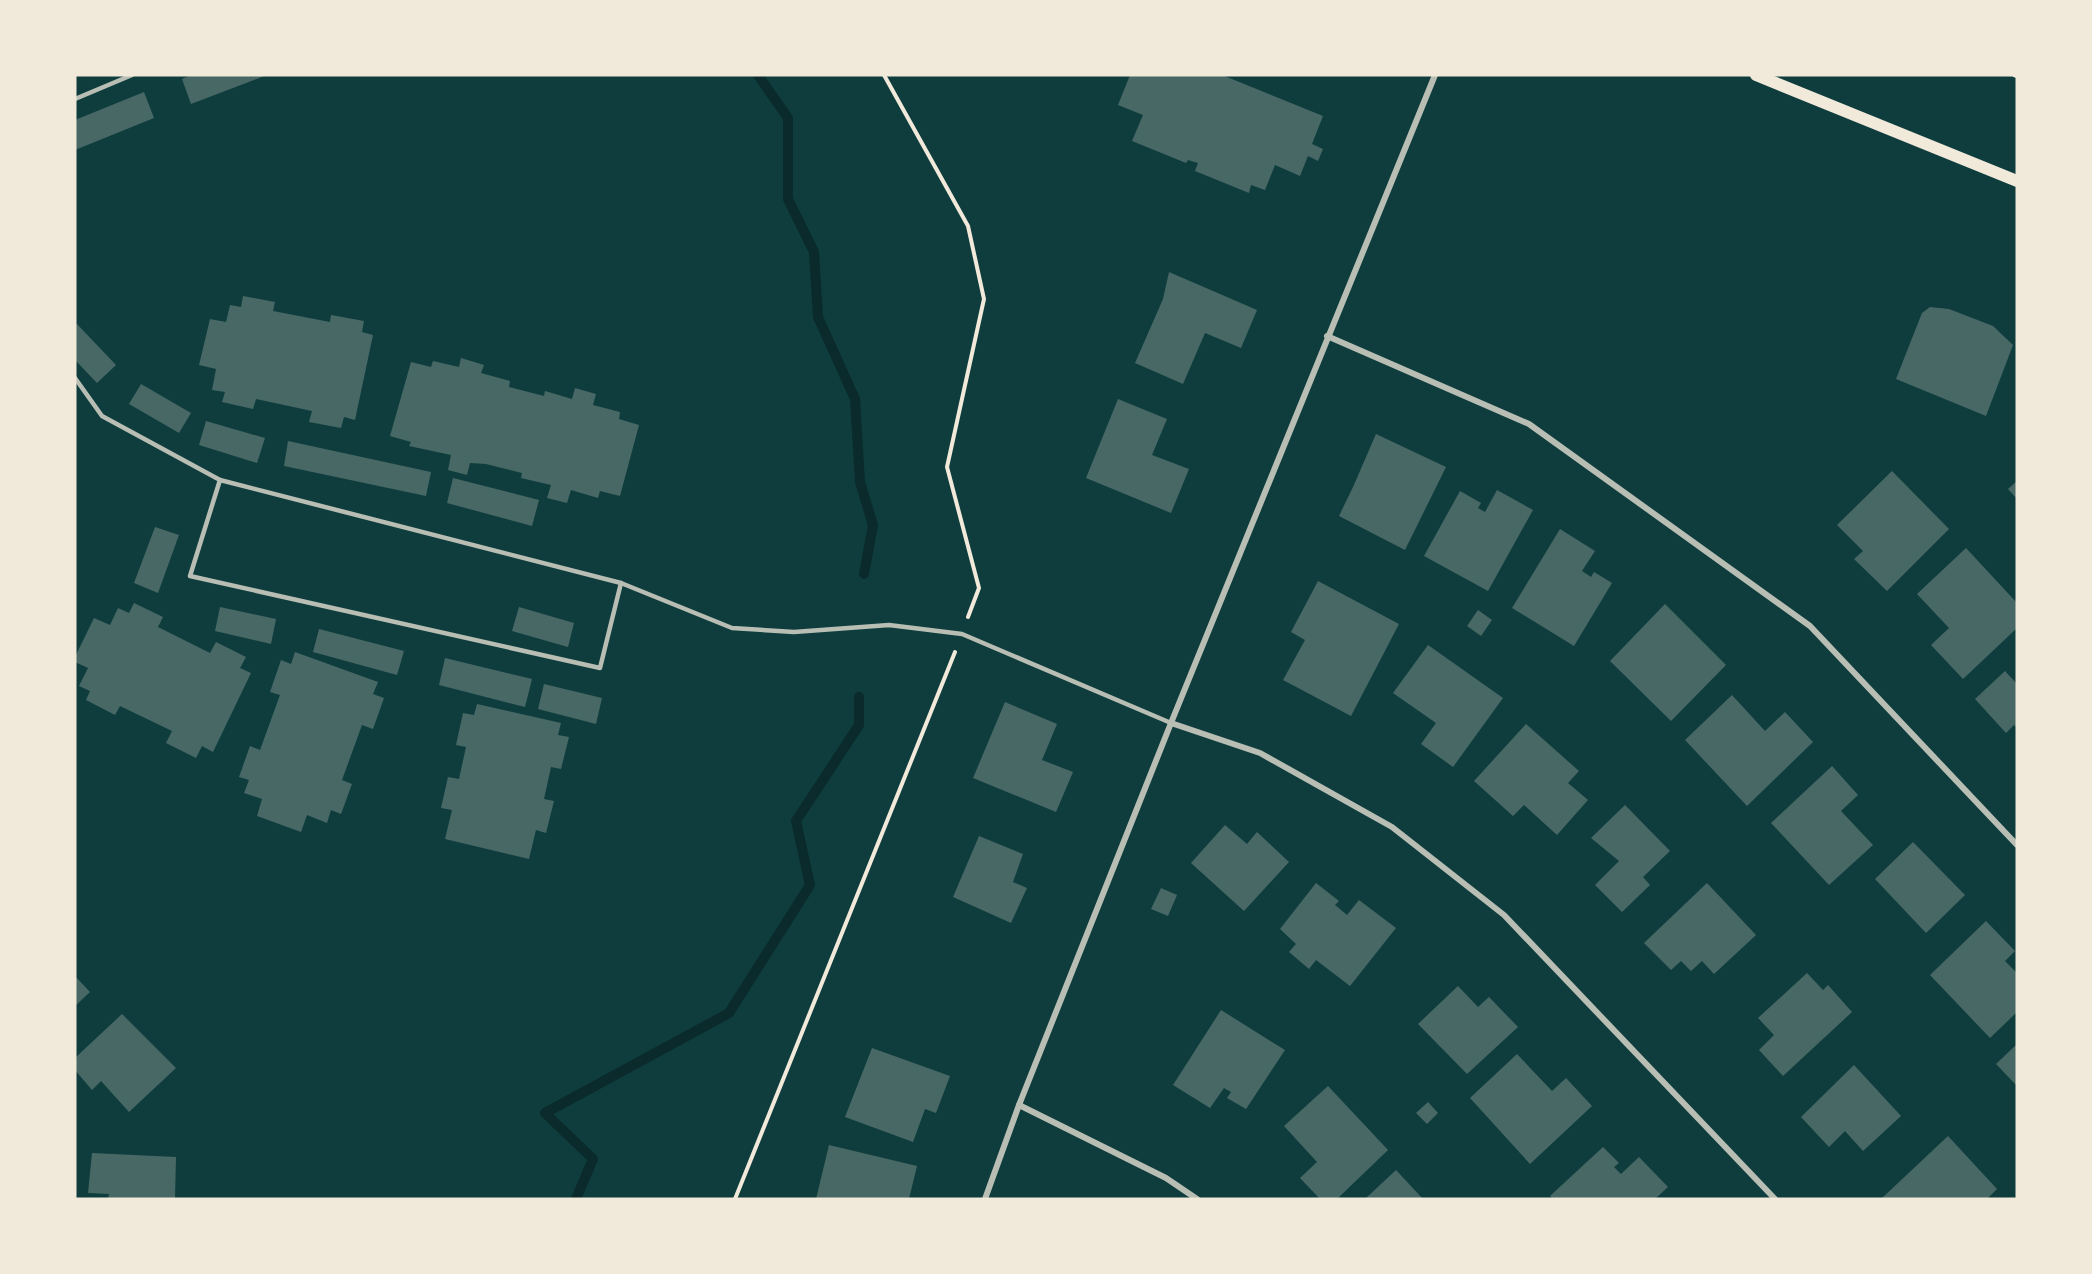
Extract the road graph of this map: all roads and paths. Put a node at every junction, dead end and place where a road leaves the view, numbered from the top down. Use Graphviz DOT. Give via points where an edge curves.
graph roads {
  1 [pos="132,75"];
  2 [pos="884,75"];
  3 [pos="1435,75"];
  4 [pos="1756,75"];
  5 [pos="75,99"];
  6 [pos="2017,181"];
  7 [pos="1327,336"];
  8 [pos="75,378"];
  9 [pos="220,480"];
  10 [pos="621,583"];
  11 [pos="962,634"];
  12 [pos="1171,723"];
  13 [pos="2017,845"];
  14 [pos="1020,1105"];
  15 [pos="735,1199"];
  16 [pos="985,1199"];
  17 [pos="1197,1199"];
  18 [pos="1775,1199"];
  1 -- 5 [label="lane"];
  2 -- 11 [label="path" via="968,226 984,299 947,467 979,588"];
  3 -- 7 [label="street"];
  4 -- 6 [label="main road"];
  7 -- 12 [label="street"];
  7 -- 13 [label="street" via="1529,424 1810,626"];
  8 -- 9 [label="lane" via="102,416"];
  9 -- 10 [label="lane"];
  9 -- 10 [label="lane" via="190,576 600,668"];
  10 -- 11 [label="lane" via="732,628 794,632 889,625"];
  11 -- 12 [label="lane"];
  11 -- 15 [label="path"];
  12 -- 14 [label="street"];
  12 -- 18 [label="street" via="1260,753 1392,826 1504,915"];
  14 -- 16 [label="street"];
  14 -- 17 [label="street" via="1166,1178"];
}
